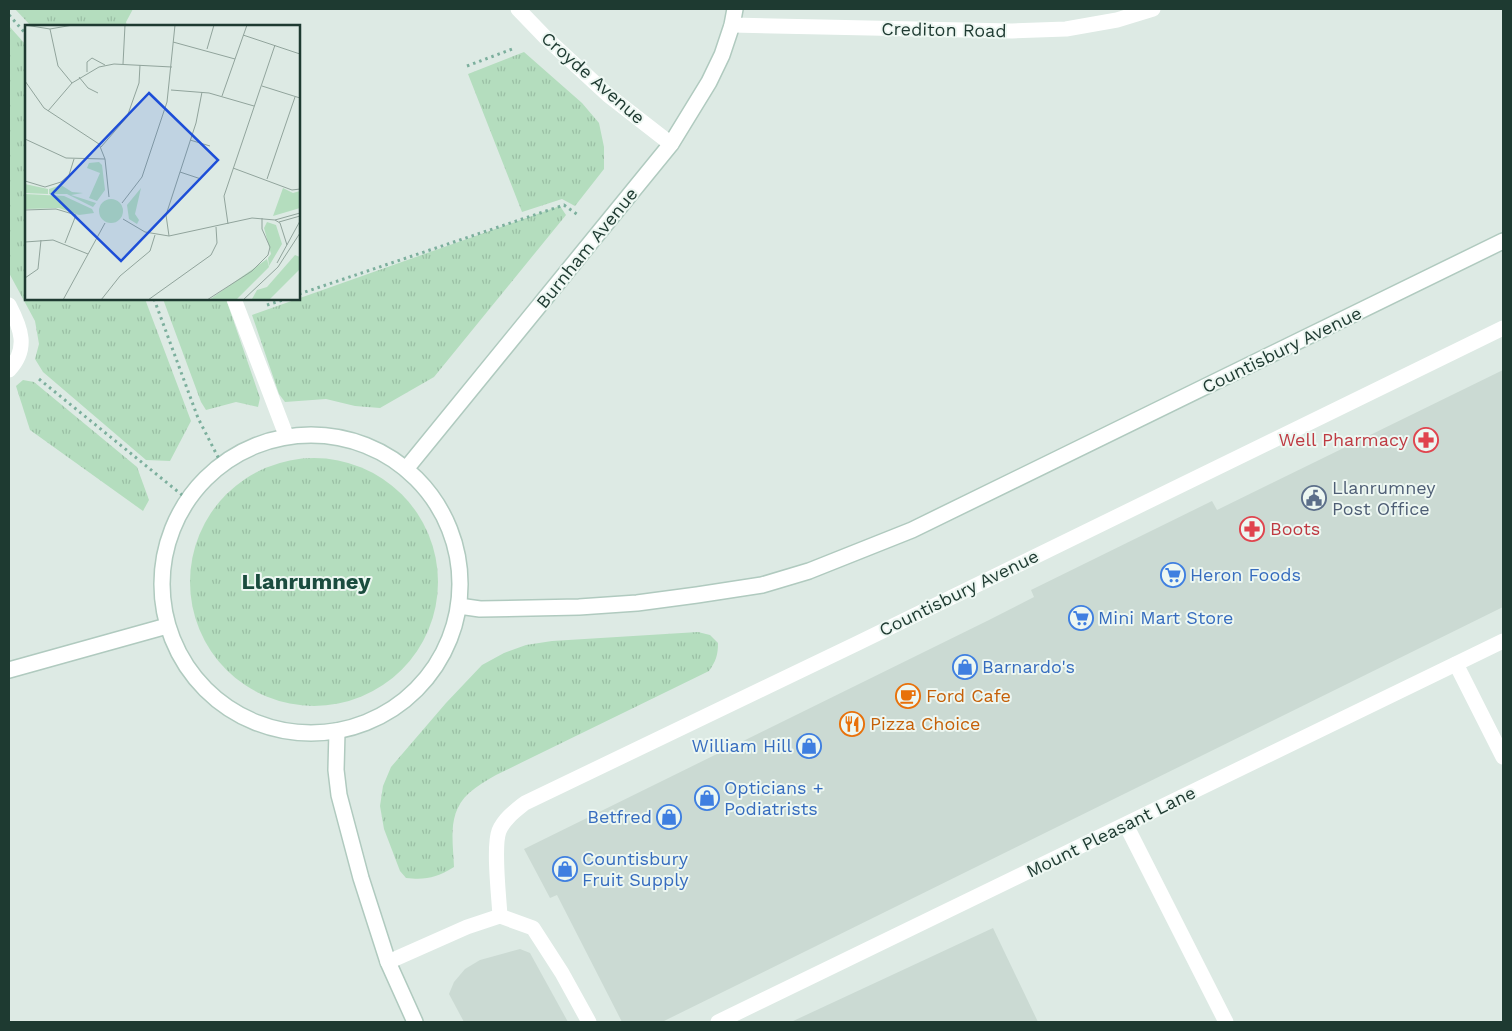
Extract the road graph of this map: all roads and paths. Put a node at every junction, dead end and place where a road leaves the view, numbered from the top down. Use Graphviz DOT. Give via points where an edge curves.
graph roads {
  1 [pos="518,9"];
  2 [pos="735,9"];
  3 [pos="1153,9"];
  4 [pos="9,15"];
  5 [pos="732,25"];
  6 [pos="25,33"];
  7 [pos="545,37"];
  8 [pos="467,66"];
  9 [pos="671,144"];
  10 [pos="601,231"];
  11 [pos="1503,241"];
  12 [pos="300,294"];
  13 [pos="154,300"];
  14 [pos="234,300"];
  15 [pos="9,305"];
  16 [pos="1503,328"];
  17 [pos="13,366"];
  18 [pos="286,435"];
  19 [pos="221,463"];
  20 [pos="406,469"];
  21 [pos="187,499"];
  22 [pos="459,606"];
  23 [pos="167,626"];
  24 [pos="1503,641"];
  25 [pos="1456,664"];
  26 [pos="9,670"];
  27 [pos="337,731"];
  28 [pos="1503,757"];
  29 [pos="1126,825"];
  30 [pos="500,916"];
  31 [pos="388,962"];
  32 [pos="415,1022"];
  33 [pos="589,1022"];
  34 [pos="718,1022"];
  35 [pos="1226,1022"];
  1 -- 7 [label="street, Croyde Avenue"];
  2 -- 5 [label="street, Burnham Avenue"];
  3 -- 5 [label="street, Crediton Road" via="1117,20 1066,29 1012,31"];
  4 -- 6 [label="path"];
  5 -- 9 [label="street, Burnham Avenue" via="709,82"];
  7 -- 8 [label="path"];
  7 -- 9 [label="street, Croyde Avenue" via="608,94"];
  9 -- 10 [label="street, Burnham Avenue"];
  10 -- 12 [label="path" via="564,205"];
  10 -- 20 [label="street, Burnham Avenue"];
  11 -- 22 [label="street, Countisbury Avenue" via="912,530 809,571 762,584 637,603 480,609"];
  13 -- 19 [label="path" via="198,418"];
  14 -- 18 [label="street"];
  15 -- 17 [label="street" via="20,330 21,343"];
  16 -- 30 [label="street, Countisbury Avenue" via="525,803 508,817 499,832"];
  17 -- 21 [label="path"];
  18 -- 19 [label="street" via="254,444"];
  18 -- 20 [label="street" via="329,434 366,445"];
  19 -- 21 [label="street" via="202,479"];
  20 -- 22 [label="street" via="436,501 452,534 460,570"];
  21 -- 23 [label="street" via="171,527 163,555 162,604"];
  22 -- 27 [label="street" via="448,645 432,672 408,698 380,717"];
  23 -- 26 [label="street"];
  23 -- 27 [label="street" via="193,676 223,706 264,726 290,732 315,734"];
  24 -- 25 [label="street, Mount Pleasant Lane"];
  25 -- 28 [label="street"];
  25 -- 29 [label="street, Mount Pleasant Lane"];
  27 -- 31 [label="street" via="339,795"];
  29 -- 34 [label="street, Mount Pleasant Lane"];
  29 -- 35 [label="street"];
  30 -- 31 [label="street"];
  30 -- 33 [label="street" via="533,928"];
  31 -- 32 [label="street"];
}
